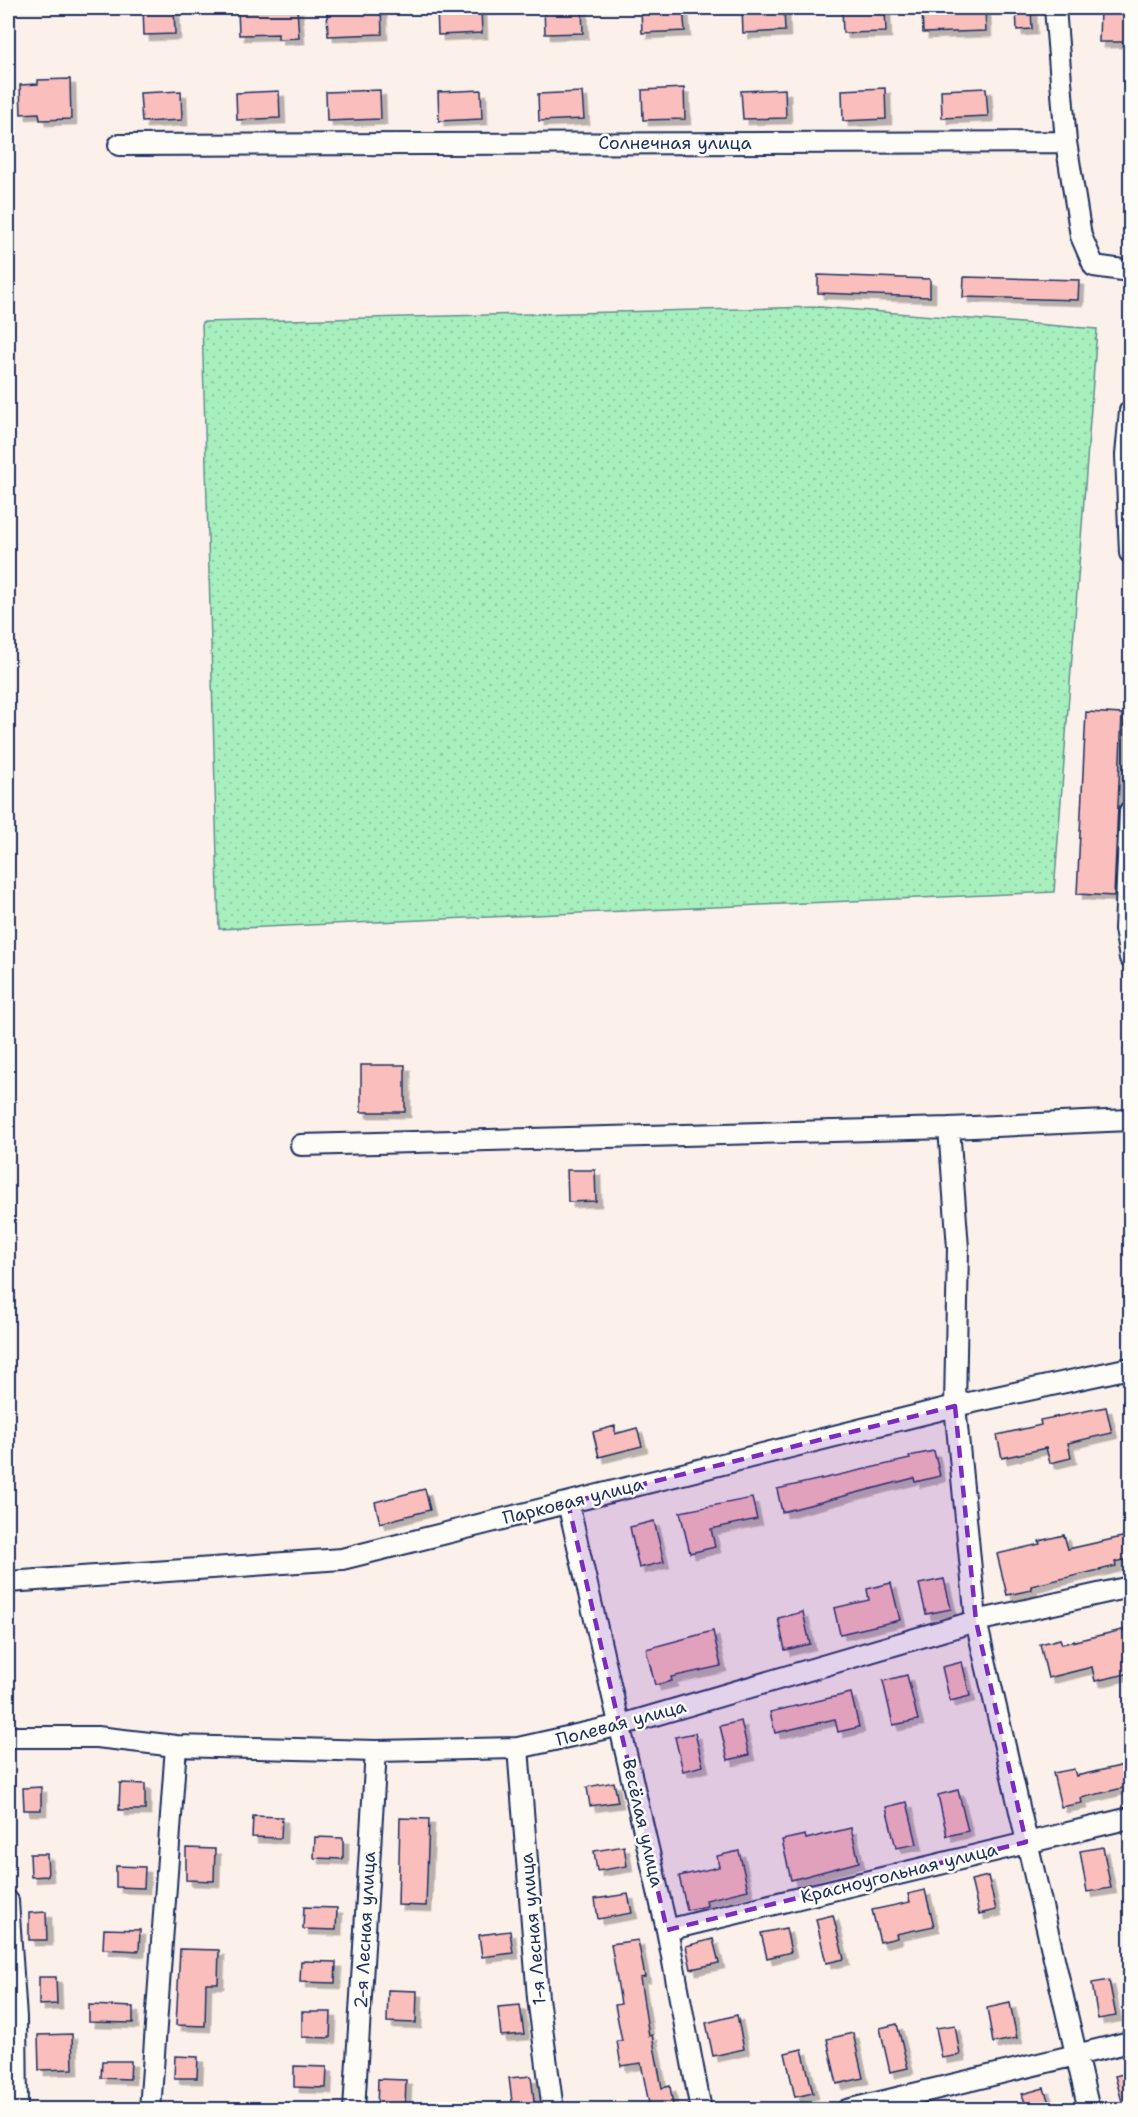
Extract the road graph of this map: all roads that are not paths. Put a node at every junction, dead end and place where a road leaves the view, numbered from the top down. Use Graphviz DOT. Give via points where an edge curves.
graph roads {
  1 [pos="1055,8"];
  2 [pos="1066,142"];
  3 [pos="119,145"];
  4 [pos="1131,272"];
  5 [pos="1131,411"];
  6 [pos="1131,554"];
  7 [pos="1131,811"];
  8 [pos="1131,958"];
  9 [pos="1131,1120"];
  10 [pos="949,1128"];
  11 [pos="302,1145"];
  12 [pos="1131,1368"];
  13 [pos="954,1406"];
  14 [pos="568,1503"];
  15 [pos="8,1582"];
  16 [pos="1131,1587"];
  17 [pos="976,1621"];
  18 [pos="621,1725"];
  19 [pos="8,1737"];
  20 [pos="176,1746"];
  21 [pos="518,1748"];
  22 [pos="376,1751"];
  23 [pos="1131,1818"];
  24 [pos="1026,1842"];
  25 [pos="8,1900"];
  26 [pos="667,1930"];
  27 [pos="1131,2042"];
  28 [pos="1075,2056"];
  29 [pos="17,2109"];
  30 [pos="150,2109"];
  31 [pos="354,2109"];
  32 [pos="553,2109"];
  33 [pos="700,2109"];
  34 [pos="847,2109"];
  35 [pos="1089,2109"];
  1 -- 2 [label="street"];
  2 -- 3 [label="street, Солнечная улица"];
  2 -- 4 [label="street" via="1081,236 1095,266"];
  5 -- 6 [label="street" via="1126,455"];
  7 -- 8 [label="street" via="1125,929"];
  9 -- 10 [label="street"];
  10 -- 11 [label="street"];
  10 -- 13 [label="street" via="958,1248"];
  12 -- 13 [label="street, Парковая улица"];
  13 -- 14 [label="street, Парковая улица"];
  13 -- 17 [label="street"];
  14 -- 15 [label="street, Парковая улица" via="342,1559"];
  14 -- 18 [label="street, Весёлая улица"];
  16 -- 17 [label="street, Полевая улица"];
  17 -- 18 [label="street, Полевая улица"];
  17 -- 24 [label="street"];
  18 -- 21 [label="street, Полевая улица"];
  18 -- 26 [label="street, Весёлая улица"];
  19 -- 20 [label="street, Полевая улица" via="97,1737"];
  20 -- 22 [label="street, Полевая улица"];
  20 -- 30 [label="street"];
  21 -- 22 [label="street, Полевая улица"];
  21 -- 32 [label="street, 1-я Лесная улица" via="538,1998"];
  22 -- 31 [label="street, 2-я Лесная улица"];
  23 -- 24 [label="street, Красноугольная улица"];
  24 -- 26 [label="street, Красноугольная улица"];
  24 -- 28 [label="street"];
  25 -- 29 [label="street"];
  26 -- 33 [label="street, Весёлая улица"];
  27 -- 28 [label="street"];
  28 -- 34 [label="street"];
  28 -- 35 [label="street"];
}
